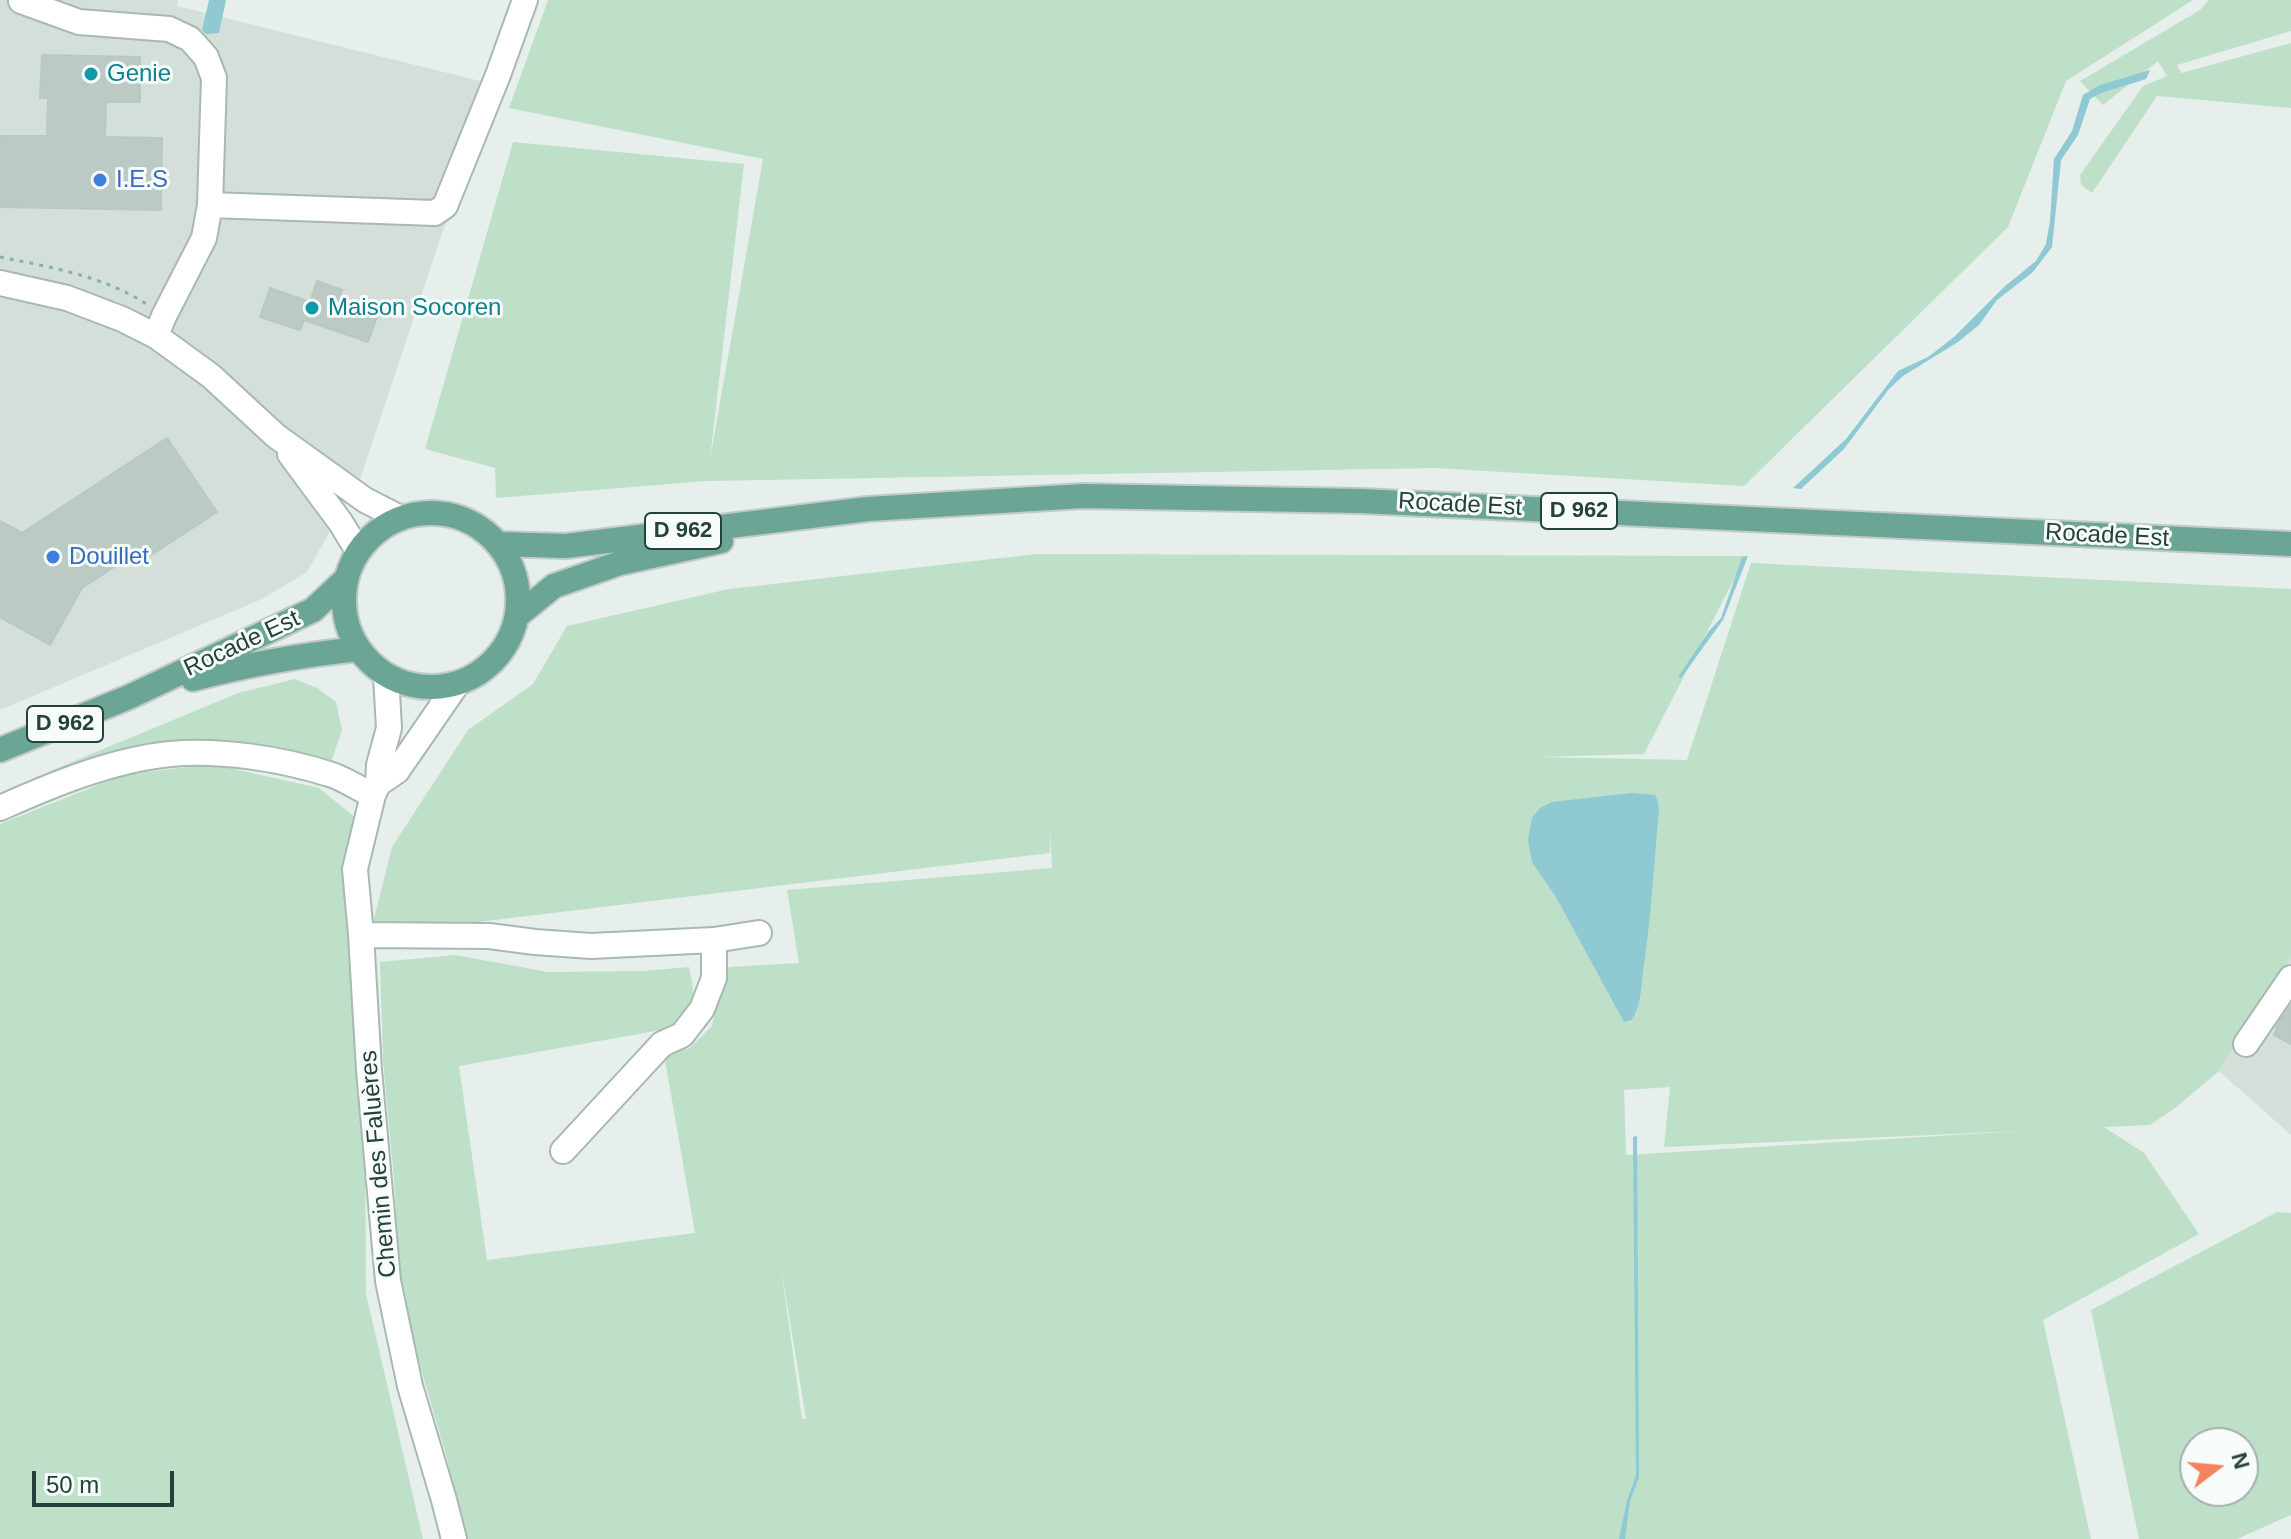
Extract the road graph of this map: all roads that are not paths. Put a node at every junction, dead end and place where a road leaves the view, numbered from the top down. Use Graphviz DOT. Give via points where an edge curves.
graph roads {
  1 [pos="525,0"];
  2 [pos="21,1"];
  3 [pos="210,205"];
  4 [pos="0,283"];
  5 [pos="156,336"];
  6 [pos="276,436"];
  7 [pos="868,509"];
  8 [pos="400,518"];
  9 [pos="498,544"];
  10 [pos="2291,544"];
  11 [pos="358,551"];
  12 [pos="346,579"];
  13 [pos="517,616"];
  14 [pos="359,649"];
  15 [pos="386,676"];
  16 [pos="457,684"];
  17 [pos="129,697"];
  18 [pos="0,750"];
  19 [pos="376,789"];
  20 [pos="0,808"];
  21 [pos="759,933"];
  22 [pos="361,935"];
  23 [pos="714,940"];
  24 [pos="2291,978"];
  25 [pos="2246,1044"];
  26 [pos="563,1151"];
  27 [pos="454,1539"];
  1 -- 3 [label="street" via="445,206 435,213"];
  2 -- 3 [label="street" via="79,22 169,29 190,39 206,57 214,78"];
  3 -- 5 [label="street" via="204,238"];
  4 -- 5 [label="street" via="67,298"];
  5 -- 6 [label="street" via="211,376"];
  6 -- 8 [label="street" via="365,500"];
  6 -- 11 [label="street"];
  7 -- 9 [label="main road, Rocade Est / D 962" via="566,546"];
  7 -- 10 [label="main road, Rocade Est / D 962" via="1083,496 1361,501"];
  7 -- 13 [label="main road, Rocade Est / D 962" via="620,563 554,586"];
  8 -- 9 [label="main road" via="453,515"];
  8 -- 11 [label="main road" via="376,531"];
  9 -- 13 [label="main road" via="518,590"];
  11 -- 12 [label="main road"];
  12 -- 14 [label="main road" via="347,626"];
  12 -- 17 [label="main road, Rocade Est / D 962" via="313,610"];
  13 -- 16 [label="main road" via="496,658"];
  14 -- 15 [label="main road"];
  14 -- 17 [label="main road, Rocade Est / D 962" via="243,665"];
  15 -- 16 [label="main road" via="433,688"];
  15 -- 19 [label="street, Chemin des Faluères" via="389,728"];
  16 -- 19 [label="street" via="397,771"];
  17 -- 18 [label="main road, Rocade Est / D 962"];
  19 -- 20 [label="street" via="286,762 202,752 101,768"];
  19 -- 22 [label="street, Chemin des Faluères" via="355,869"];
  21 -- 23 [label="street"];
  22 -- 23 [label="street" via="489,936 591,946"];
  22 -- 27 [label="street, Chemin des Faluères" via="388,1281 410,1386"];
  23 -- 26 [label="street" via="714,978 702,1009 682,1035 662,1044"];
  24 -- 25 [label="street"];
}
